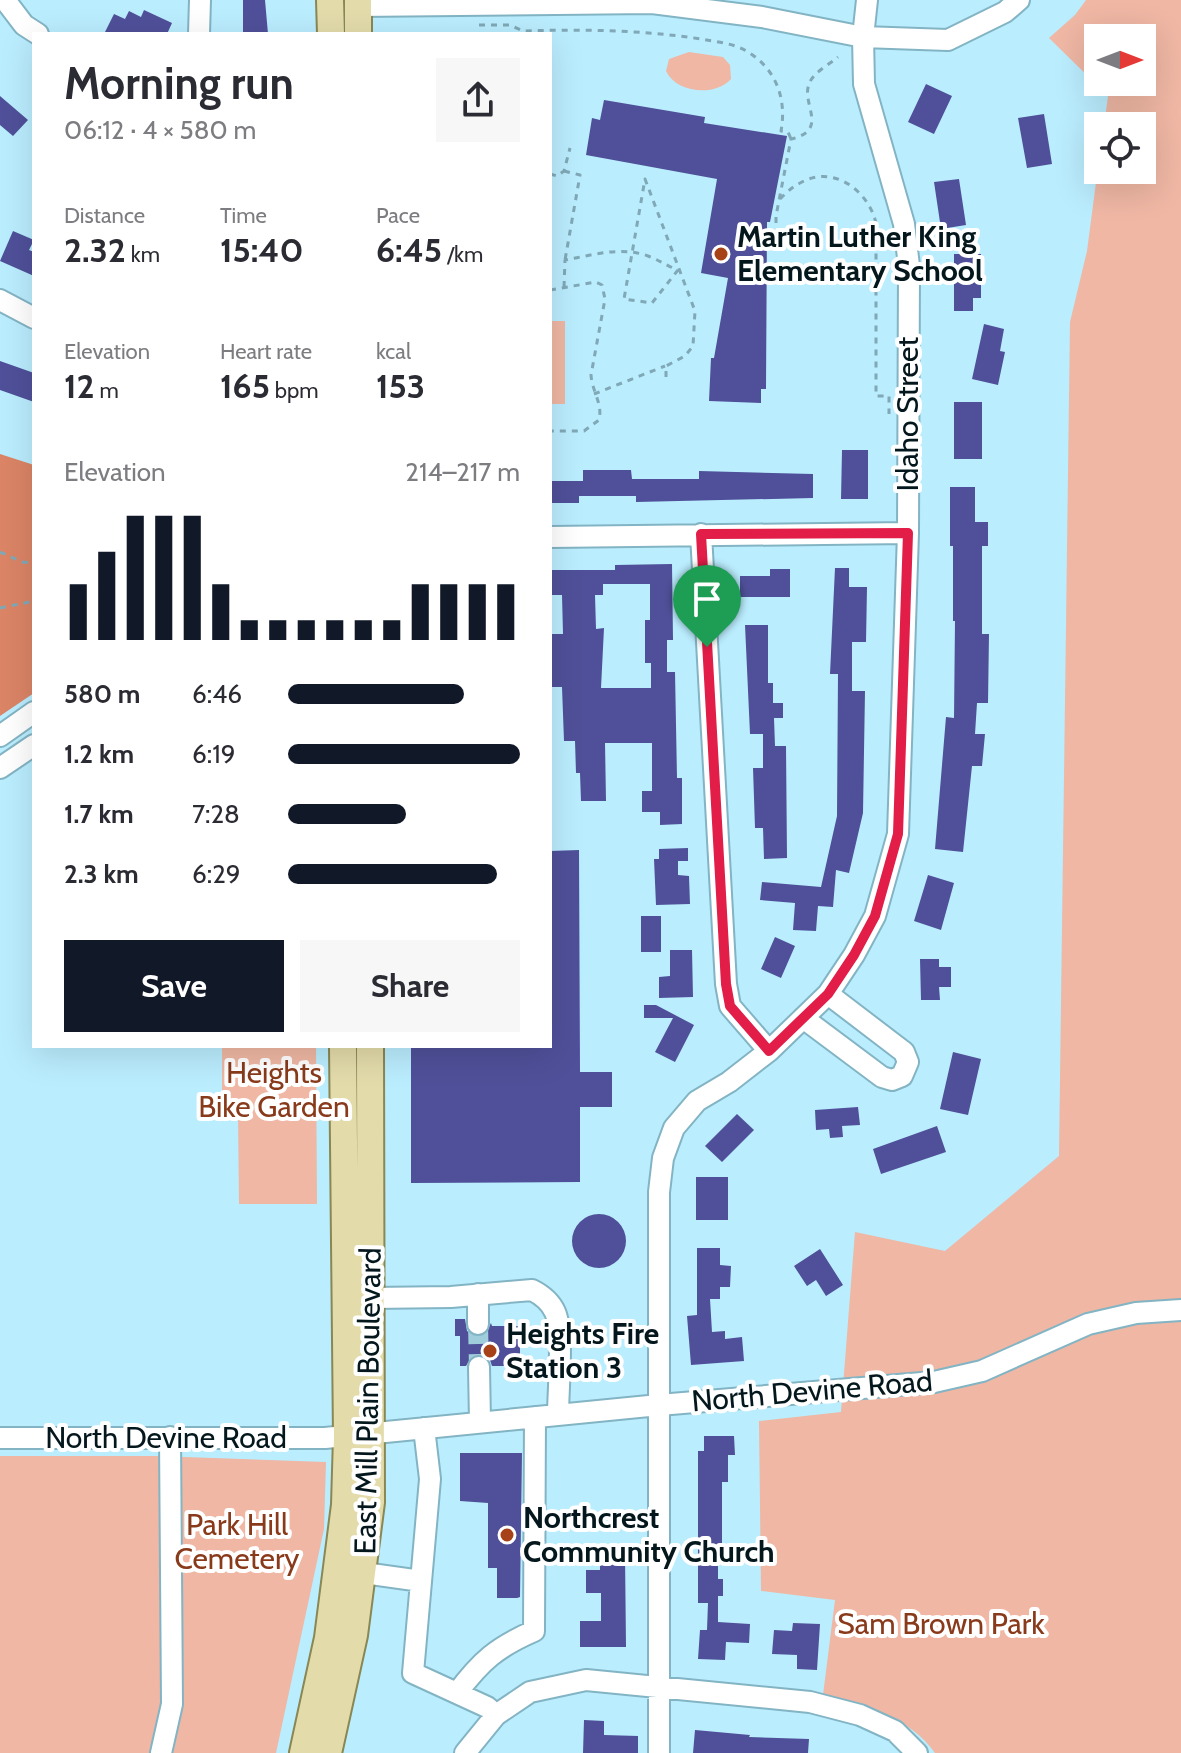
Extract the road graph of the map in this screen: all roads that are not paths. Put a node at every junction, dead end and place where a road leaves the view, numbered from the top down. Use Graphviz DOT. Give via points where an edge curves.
graph roads {
  1 [pos="5,0"];
  2 [pos="200,0"];
  3 [pos="330,0"];
  4 [pos="867,0"];
  5 [pos="1019,0"];
  6 [pos="484,2"];
  7 [pos="652,2"];
  8 [pos="358,3"];
  9 [pos="35,32"];
  10 [pos="199,32"];
  11 [pos="331,32"];
  12 [pos="358,32"];
  13 [pos="863,37"];
  14 [pos="0,300"];
  15 [pos="32,317"];
  16 [pos="908,533"];
  17 [pos="701,534"];
  18 [pos="552,537"];
  19 [pos="32,713"];
  20 [pos="0,736"];
  21 [pos="32,746"];
  22 [pos="0,768"];
  23 [pos="828,994"];
  24 [pos="803,1018"];
  25 [pos="343,1048"];
  26 [pos="357,1048"];
  27 [pos="370,1048"];
  28 [pos="769,1051"];
  29 [pos="370,1087"];
  30 [pos="343,1116"];
  31 [pos="371,1268"];
  32 [pos="478,1294"];
  33 [pos="372,1298"];
  34 [pos="1181,1310"];
  35 [pos="478,1324"];
  36 [pos="479,1367"];
  37 [pos="659,1405"];
  38 [pos="558,1415"];
  39 [pos="535,1417"];
  40 [pos="480,1422"];
  41 [pos="424,1428"];
  42 [pos="360,1435"];
  43 [pos="170,1437"];
  44 [pos="0,1438"];
  45 [pos="364,1573"];
  46 [pos="421,1581"];
  47 [pos="658,1689"];
  48 [pos="457,1693"];
  49 [pos="496,1715"];
  50 [pos="161,1753"];
  51 [pos="303,1753"];
  52 [pos="328,1753"];
  53 [pos="465,1753"];
  54 [pos="659,1753"];
  55 [pos="917,1753"];
  1 -- 9 [label="street"];
  2 -- 10 [label="street"];
  3 -- 11 [label="main road"];
  4 -- 13 [label="street, Idaho Street"];
  5 -- 13 [label="street" via="948,40"];
  6 -- 7 [label="street"];
  6 -- 8 [label="street"];
  7 -- 13 [label="street"];
  8 -- 12 [label="main road"];
  13 -- 16 [label="street, Idaho Street" via="864,84 904,224 909,266"];
  14 -- 15 [label="street"];
  16 -- 17 [label="street"];
  16 -- 23 [label="street, Idaho Street" via="898,834 875,916"];
  17 -- 18 [label="street"];
  17 -- 28 [label="street" via="726,984 730,1006"];
  19 -- 20 [label="street"];
  21 -- 22 [label="street"];
  23 -- 24 [label="street, Idaho Street"];
  23 -- 24 [label="street" via="904,1052 907,1067 902,1076 882,1077"];
  24 -- 28 [label="street, Idaho Street"];
  25 -- 30 [label="main road, East Mill Plain Boulevard"];
  26 -- 29 [label="main road"];
  27 -- 29 [label="main road, East Mill Plain Boulevard"];
  28 -- 37 [label="street, Idaho Street" via="697,1101 674,1128 663,1158"];
  29 -- 31 [label="main road, East Mill Plain Boulevard"];
  30 -- 31 [label="main road" via="358,1130 359,1240"];
  30 -- 42 [label="main road, East Mill Plain Boulevard"];
  31 -- 33 [label="main road, East Mill Plain Boulevard"];
  32 -- 33 [label="street"];
  32 -- 35 [label="street"];
  32 -- 38 [label="street" via="532,1290 550,1303 559,1325"];
  33 -- 42 [label="main road, East Mill Plain Boulevard"];
  34 -- 37 [label="street, North Devine Road" via="1088,1324 982,1371 934,1382"];
  36 -- 40 [label="street"];
  37 -- 38 [label="street, North Devine Road"];
  37 -- 47 [label="street, Idaho Street"];
  38 -- 39 [label="street, North Devine Road"];
  39 -- 40 [label="street, North Devine Road"];
  39 -- 48 [label="street" via="534,1631 477,1666"];
  40 -- 41 [label="street, North Devine Road"];
  41 -- 42 [label="street, North Devine Road"];
  41 -- 46 [label="street" via="430,1479"];
  42 -- 43 [label="street, North Devine Road"];
  42 -- 45 [label="main road, East Mill Plain Boulevard" via="371,1502"];
  42 -- 51 [label="main road, East Mill Plain Boulevard" via="328,1638"];
  43 -- 44 [label="street, North Devine Road"];
  43 -- 50 [label="street" via="172,1704"];
  45 -- 46 [label="street"];
  45 -- 52 [label="main road, East Mill Plain Boulevard"];
  46 -- 48 [label="street" via="413,1673"];
  47 -- 49 [label="street" via="586,1680 530,1692"];
  47 -- 54 [label="street, Idaho Street"];
  47 -- 55 [label="street" via="810,1702 895,1731"];
  48 -- 49 [label="street"];
  49 -- 53 [label="street"];
}
